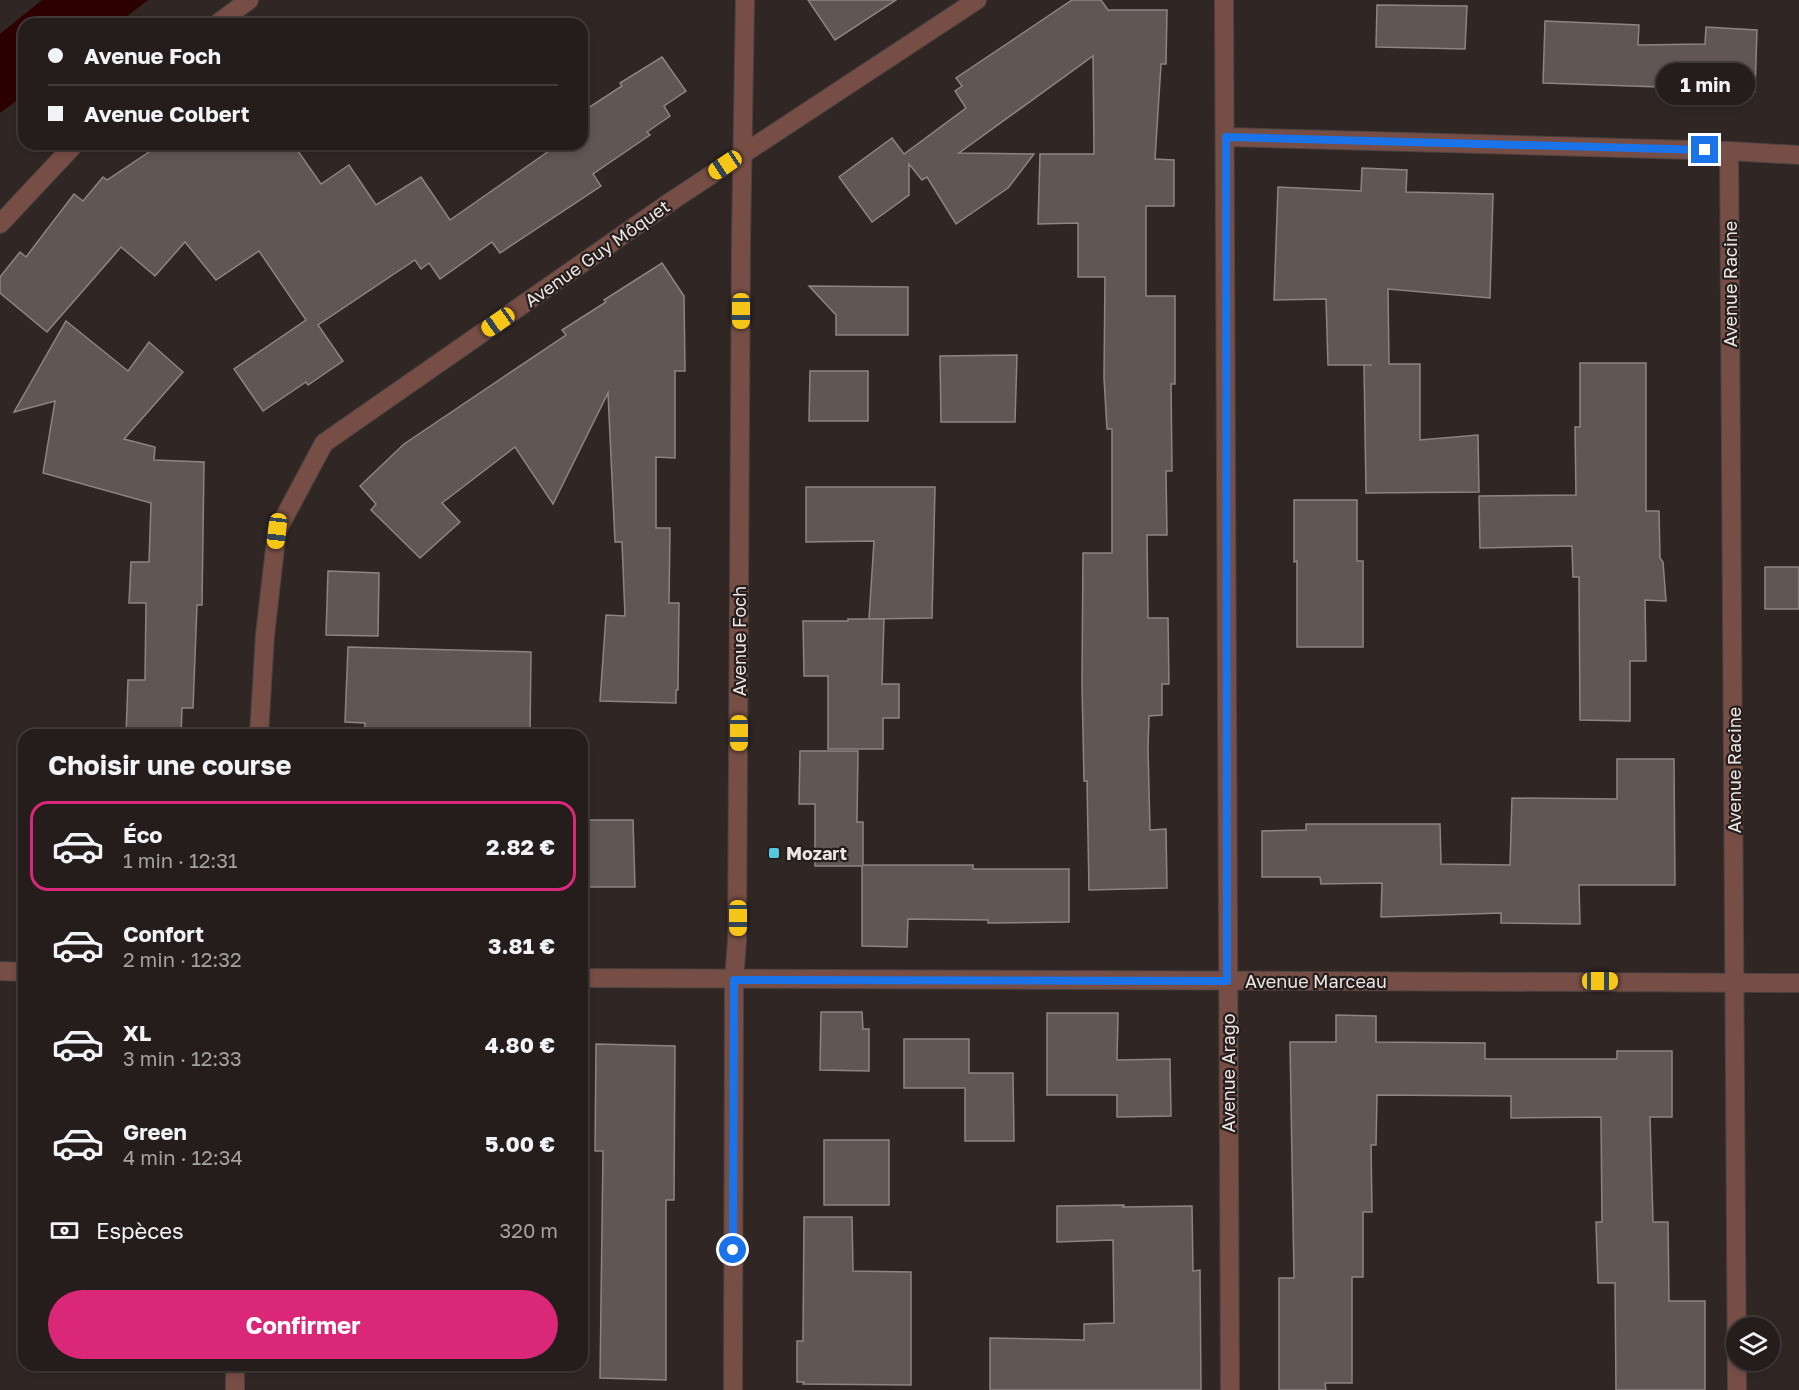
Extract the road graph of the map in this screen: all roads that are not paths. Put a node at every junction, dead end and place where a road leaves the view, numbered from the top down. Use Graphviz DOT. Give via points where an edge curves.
graph roads {
  1 [pos="249,0"];
  2 [pos="745,0"];
  3 [pos="977,0"];
  4 [pos="1224,0"];
  5 [pos="225,18"];
  6 [pos="1226,137"];
  7 [pos="69,150"];
  8 [pos="1729,151"];
  9 [pos="743,153"];
  10 [pos="1799,155"];
  11 [pos="0,224"];
  12 [pos="259,729"];
  13 [pos="0,971"];
  14 [pos="18,972"];
  15 [pos="588,978"];
  16 [pos="734,980"];
  17 [pos="1227,981"];
  18 [pos="1735,982"];
  19 [pos="1799,983"];
  20 [pos="235,1371"];
  21 [pos="234,1390"];
  22 [pos="733,1390"];
  23 [pos="1230,1390"];
  24 [pos="1737,1390"];
  1 -- 5 [label="street"];
  2 -- 9 [label="street, Avenue Foch"];
  3 -- 9 [label="street, Avenue Guy Môquet"];
  4 -- 6 [label="street, Avenue Arago"];
  6 -- 8 [label="street"];
  6 -- 17 [label="street, Avenue Arago"];
  7 -- 11 [label="street"];
  8 -- 10 [label="street"];
  8 -- 18 [label="street, Avenue Racine"];
  9 -- 12 [label="street, Avenue Guy Môquet" via="324,443 277,531"];
  9 -- 16 [label="street, Avenue Foch" via="738,929"];
  13 -- 14 [label="street"];
  15 -- 16 [label="street, Avenue Marceau"];
  16 -- 17 [label="street, Avenue Marceau"];
  16 -- 22 [label="street, Avenue Foch"];
  17 -- 18 [label="street, Avenue Marceau"];
  17 -- 23 [label="street, Avenue Arago"];
  18 -- 19 [label="street, Avenue Marceau"];
  18 -- 24 [label="street, Avenue Racine"];
  20 -- 21 [label="street"];
}
